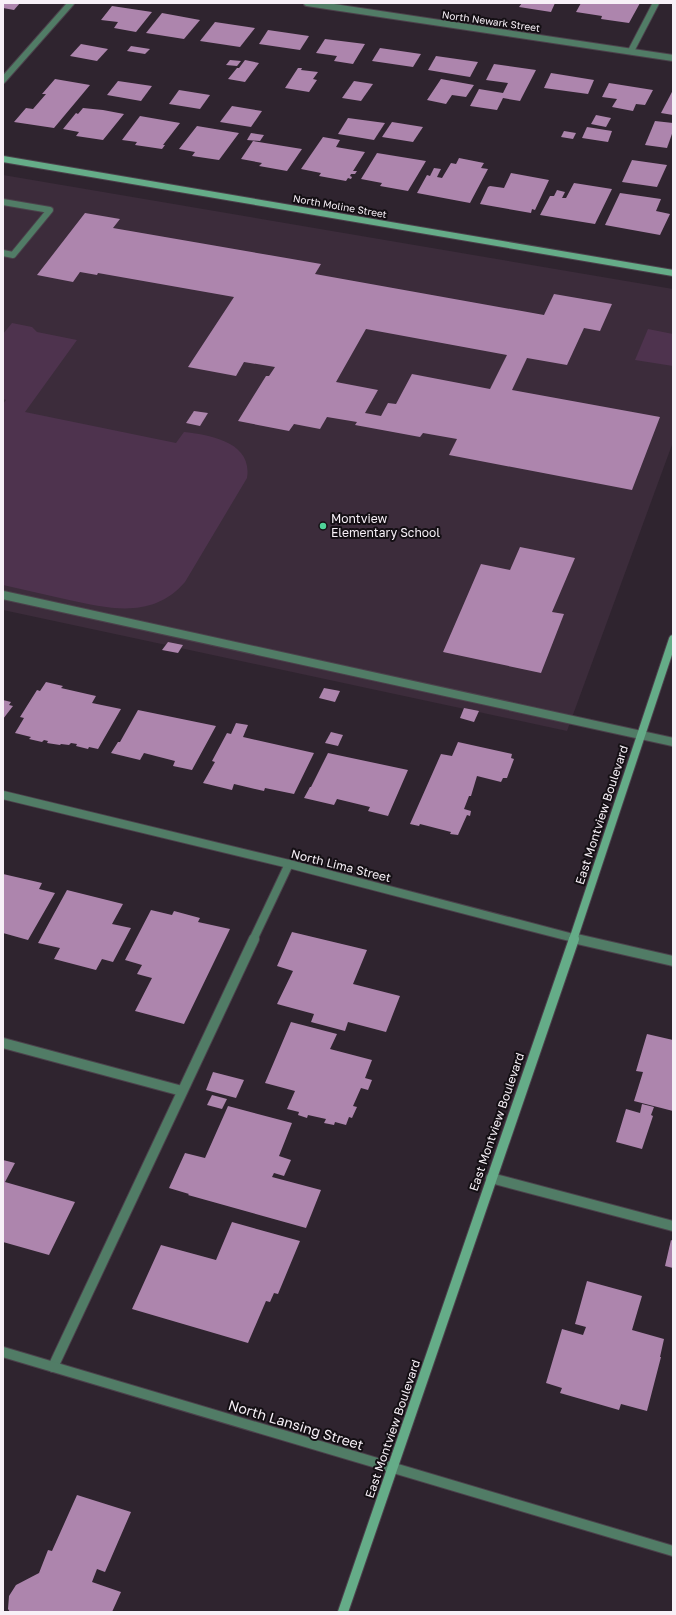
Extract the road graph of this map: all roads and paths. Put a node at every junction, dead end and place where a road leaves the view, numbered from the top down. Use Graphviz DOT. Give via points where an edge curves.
graph roads {
  1 [pos="72,3"];
  2 [pos="307,3"];
  3 [pos="656,3"];
  4 [pos="632,51"];
  5 [pos="673,58"];
  6 [pos="3,80"];
  7 [pos="3,159"];
  8 [pos="3,202"];
  9 [pos="3,253"];
  10 [pos="673,273"];
  11 [pos="3,595"];
  12 [pos="673,639"];
  13 [pos="640,735"];
  14 [pos="673,742"];
  15 [pos="3,795"];
  16 [pos="288,864"];
  17 [pos="574,938"];
  18 [pos="673,961"];
  19 [pos="3,1043"];
  20 [pos="182,1091"];
  21 [pos="491,1178"];
  22 [pos="673,1226"];
  23 [pos="3,1352"];
  24 [pos="52,1367"];
  25 [pos="392,1468"];
  26 [pos="673,1551"];
  27 [pos="343,1612"];
  1 -- 6 [label="street"];
  2 -- 4 [label="street, North Newark Street"];
  3 -- 4 [label="street"];
  4 -- 5 [label="street, North Newark Street"];
  7 -- 10 [label="main road, North Moline Street"];
  8 -- 9 [label="street" via="50,210 13,255"];
  11 -- 13 [label="street"];
  12 -- 13 [label="main road, East Montview Boulevard"];
  13 -- 14 [label="street"];
  13 -- 17 [label="main road, East Montview Boulevard"];
  15 -- 16 [label="street, North Lima Street"];
  16 -- 17 [label="street, North Lima Street"];
  16 -- 20 [label="street"];
  17 -- 18 [label="street, North Lima Street"];
  17 -- 21 [label="main road, East Montview Boulevard"];
  19 -- 20 [label="street"];
  20 -- 24 [label="street"];
  21 -- 22 [label="street"];
  21 -- 25 [label="main road, East Montview Boulevard"];
  23 -- 24 [label="street, North Lansing Street"];
  24 -- 25 [label="street, North Lansing Street"];
  25 -- 26 [label="street, North Lansing Street"];
  25 -- 27 [label="main road, East Montview Boulevard"];
}
